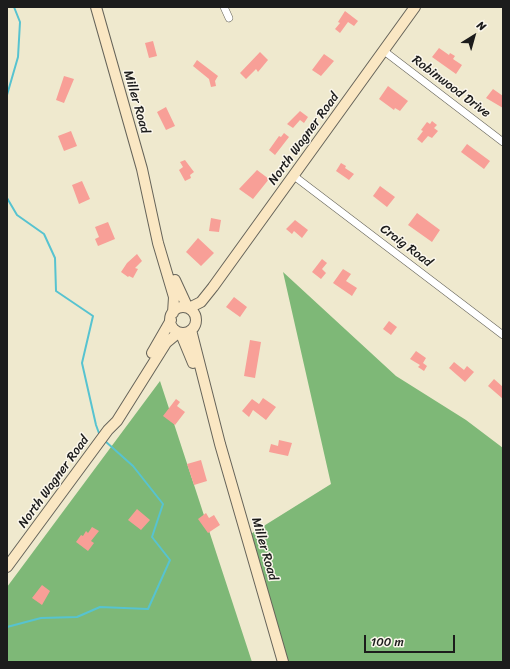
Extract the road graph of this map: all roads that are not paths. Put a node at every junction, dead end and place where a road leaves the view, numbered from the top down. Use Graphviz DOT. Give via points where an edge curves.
graph roads {
  1 [pos="96,7"];
  2 [pos="224,7"];
  3 [pos="415,7"];
  4 [pos="229,18"];
  5 [pos="384,51"];
  6 [pos="503,142"];
  7 [pos="294,176"];
  8 [pos="150,204"];
  9 [pos="213,287"];
  10 [pos="188,307"];
  11 [pos="172,317"];
  12 [pos="193,326"];
  13 [pos="180,334"];
  14 [pos="503,335"];
  15 [pos="104,435"];
  16 [pos="220,444"];
  17 [pos="7,568"];
  18 [pos="283,662"];
  1 -- 8 [label="main road, Miller Road"];
  2 -- 4 [label="street"];
  3 -- 5 [label="main road, North Wagner Road"];
  5 -- 6 [label="street, Robinwood Drive"];
  5 -- 7 [label="main road, North Wagner Road"];
  7 -- 9 [label="main road, North Wagner Road"];
  7 -- 14 [label="street, Craig Road"];
  8 -- 10 [label="main road, Miller Road" via="176,285"];
  8 -- 11 [label="main road, Miller Road" via="158,243 174,296"];
  9 -- 10 [label="main road, North Wagner Road" via="201,302"];
  9 -- 12 [label="main road, North Wagner Road"];
  10 -- 11 [label="main road" via="181,306"];
  10 -- 12 [label="main road" via="194,314"];
  11 -- 13 [label="main road" via="173,328"];
  11 -- 15 [label="main road, North Wagner Road"];
  12 -- 13 [label="main road"];
  12 -- 16 [label="main road, Miller Road"];
  13 -- 15 [label="main road, North Wagner Road" via="166,343 117,421"];
  13 -- 16 [label="main road, Miller Road" via="192,356 215,436"];
  15 -- 17 [label="main road, North Wagner Road"];
  16 -- 18 [label="main road, Miller Road"];
}
